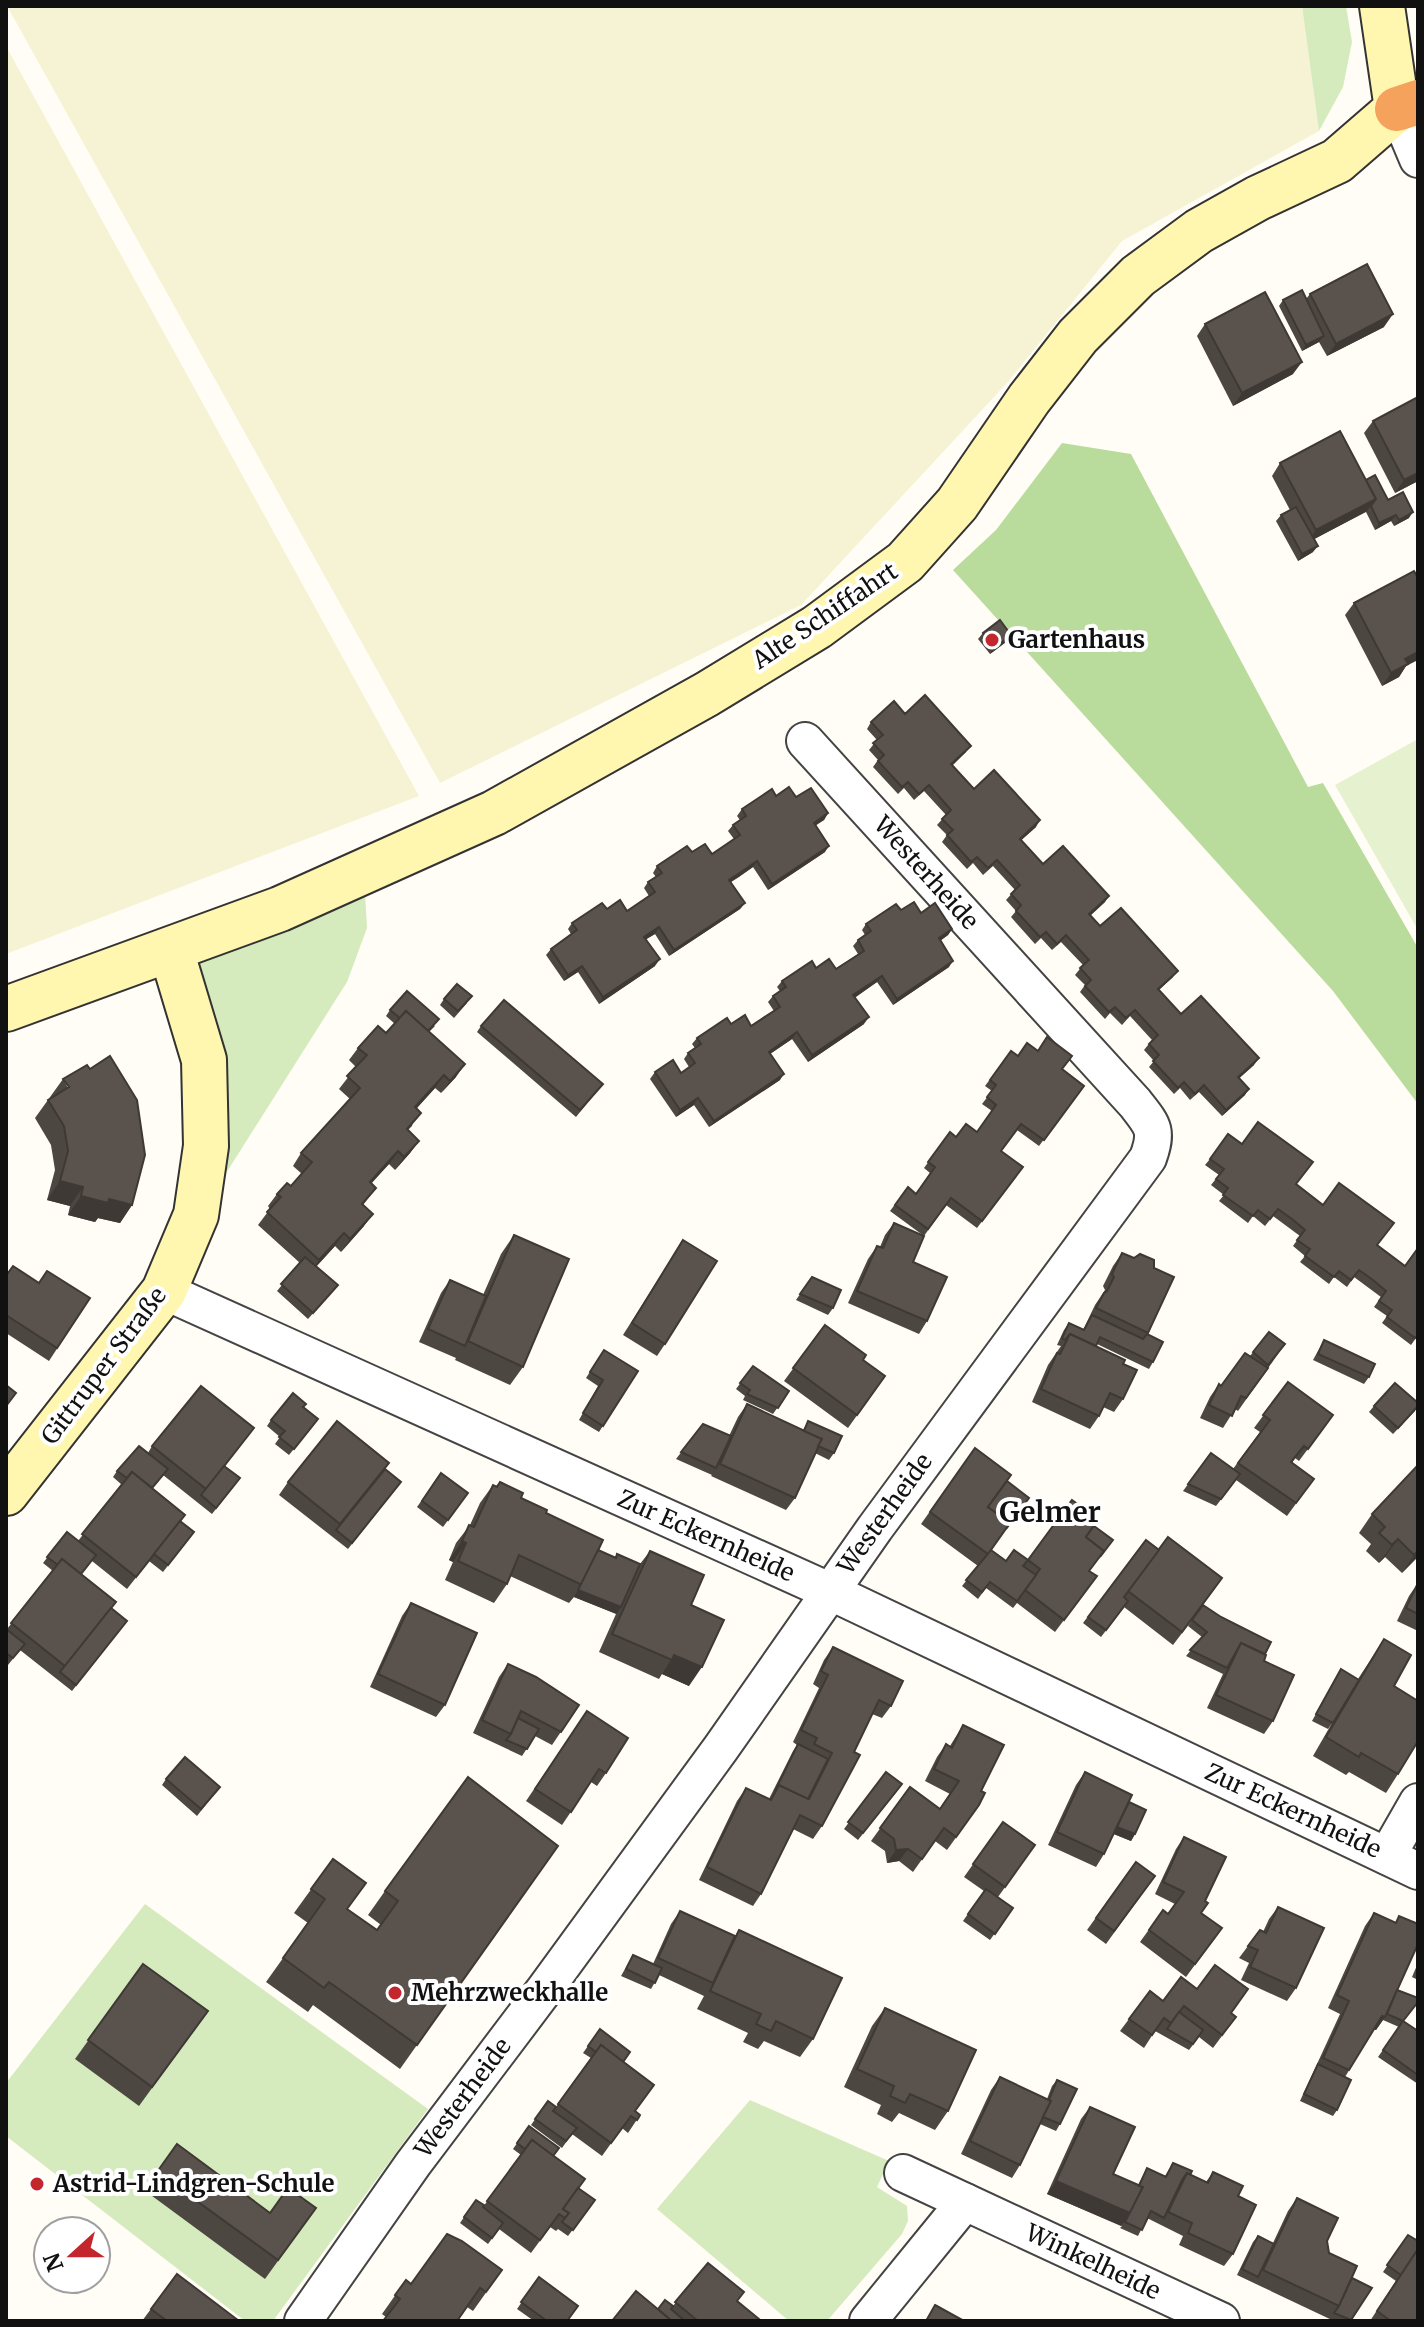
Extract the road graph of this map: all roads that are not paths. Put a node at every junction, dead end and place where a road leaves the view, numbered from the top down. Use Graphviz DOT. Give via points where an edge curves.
graph roads {
  1 [pos="1382,6"];
  2 [pos="1408,106"];
  3 [pos="1418,159"];
  4 [pos="805,741"];
  5 [pos="171,950"];
  6 [pos="6,1009"];
  7 [pos="164,1291"];
  8 [pos="6,1493"];
  9 [pos="829,1591"];
  10 [pos="1418,1802"];
  11 [pos="1402,1863"];
  12 [pos="903,2173"];
  13 [pos="965,2202"];
  14 [pos="303,2321"];
  15 [pos="868,2321"];
  16 [pos="1221,2321"];
  1 -- 2 [label="street"];
  2 -- 3 [label="street"];
  2 -- 5 [label="street, Alte Schiffahrt" via="1337,161 1199,231 1138,276 1078,336 957,504 905,562 829,619 494,813 280,909"];
  4 -- 9 [label="street, Westerheide" via="1135,1103 1155,1139 1148,1158"];
  5 -- 6 [label="street, Alte Schiffahrt"];
  5 -- 7 [label="street, Gittruper Straße" via="204,1060 206,1146 196,1215"];
  7 -- 8 [label="street, Gittruper Straße"];
  7 -- 9 [label="street, Zur Eckernheide"];
  9 -- 11 [label="street, Zur Eckernheide"];
  9 -- 14 [label="street, Westerheide"];
  10 -- 11 [label="street"];
  12 -- 13 [label="street, Winkelheide"];
  13 -- 15 [label="street"];
  13 -- 16 [label="street, Winkelheide"];
}
